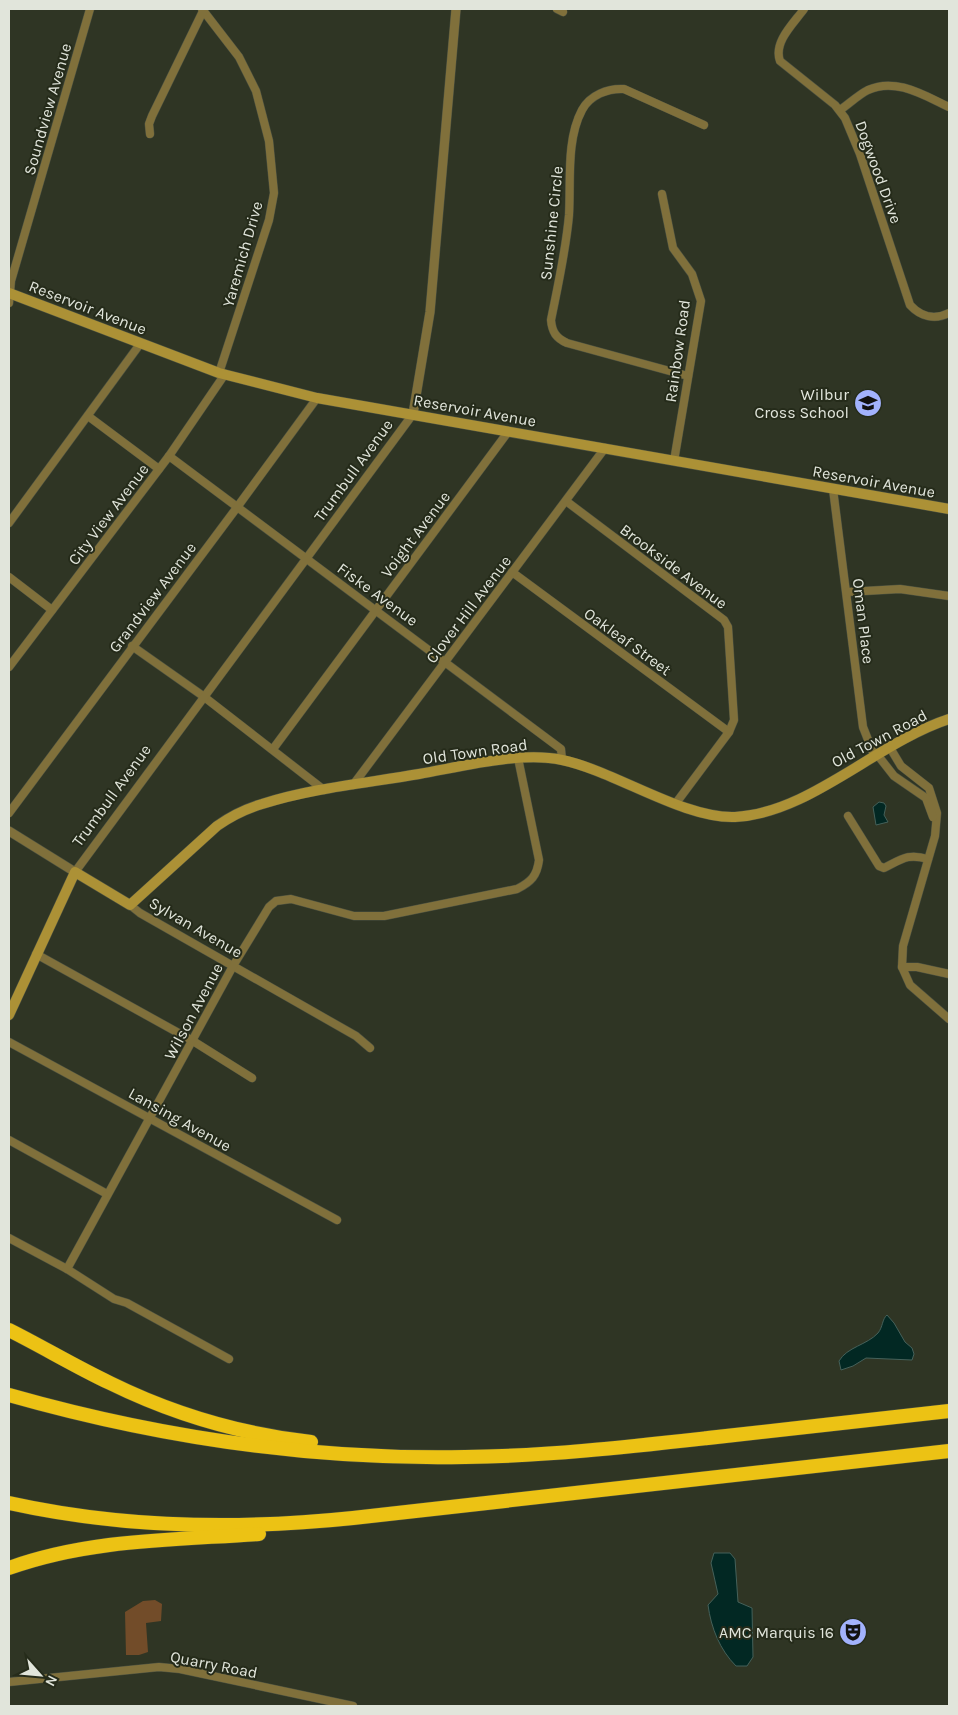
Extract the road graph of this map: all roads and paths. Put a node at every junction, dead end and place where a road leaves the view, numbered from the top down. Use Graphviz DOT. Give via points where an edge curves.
graph roads {
  1 [pos="90,9"];
  2 [pos="203,9"];
  3 [pos="456,9"];
  4 [pos="804,9"];
  5 [pos="949,107"];
  6 [pos="840,110"];
  7 [pos="704,125"];
  8 [pos="150,134"];
  9 [pos="662,194"];
  10 [pos="9,296"];
  11 [pos="949,313"];
  12 [pos="140,344"];
  13 [pos="222,374"];
  14 [pos="688,376"];
  15 [pos="317,398"];
  16 [pos="413,414"];
  17 [pos="88,416"];
  18 [pos="508,432"];
  19 [pos="605,448"];
  20 [pos="169,456"];
  21 [pos="674,460"];
  22 [pos="159,469"];
  23 [pos="833,489"];
  24 [pos="566,502"];
  25 [pos="238,506"];
  26 [pos="949,509"];
  27 [pos="9,523"];
  28 [pos="307,559"];
  29 [pos="512,572"];
  30 [pos="9,578"];
  31 [pos="847,592"];
  32 [pos="949,596"];
  33 [pos="376,609"];
  34 [pos="52,610"];
  35 [pos="132,646"];
  36 [pos="446,662"];
  37 [pos="9,667"];
  38 [pos="203,696"];
  39 [pos="949,720"];
  40 [pos="728,732"];
  41 [pos="889,746"];
  42 [pos="273,749"];
  43 [pos="875,754"];
  44 [pos="518,758"];
  45 [pos="562,760"];
  46 [pos="353,785"];
  47 [pos="324,790"];
  48 [pos="676,803"];
  49 [pos="9,813"];
  50 [pos="848,816"];
  51 [pos="9,830"];
  52 [pos="931,849"];
  53 [pos="928,860"];
  54 [pos="75,872"];
  55 [pos="130,905"];
  56 [pos="36,954"];
  57 [pos="233,966"];
  58 [pos="902,967"];
  59 [pos="949,974"];
  60 [pos="9,1015"];
  61 [pos="949,1019"];
  62 [pos="193,1041"];
  63 [pos="9,1042"];
  64 [pos="370,1048"];
  65 [pos="252,1078"];
  66 [pos="151,1118"];
  67 [pos="9,1140"];
  68 [pos="107,1194"];
  69 [pos="338,1220"];
  70 [pos="9,1238"];
  71 [pos="67,1269"];
  72 [pos="9,1330"];
  73 [pos="229,1359"];
  74 [pos="9,1395"];
  75 [pos="949,1411"];
  76 [pos="949,1452"];
  77 [pos="463,1457"];
  78 [pos="9,1504"];
  79 [pos="379,1515"];
  80 [pos="9,1568"];
  81 [pos="9,1682"];
  82 [pos="353,1706"];
  1 -- 10 [label="street, Soundview Avenue"];
  2 -- 8 [label="street" via="152,116"];
  2 -- 13 [label="street, Yaremich Drive" via="239,57 256,91 269,141 274,193 269,220"];
  3 -- 16 [label="street, Trumbull Avenue" via="430,312"];
  4 -- 6 [label="street, Dogwood Drive" via="779,44 778,55 783,64"];
  5 -- 6 [label="street" via="907,88 892,86 870,89"];
  6 -- 11 [label="street, Dogwood Drive" via="860,154 910,305 933,318"];
  7 -- 14 [label="street, Sunshine Circle" via="624,89 598,94 583,108 573,139 566,240 551,320 557,337 567,343"];
  9 -- 14 [label="street, Rainbow Road" via="673,248 692,274 701,301"];
  10 -- 12 [label="main road, Reservoir Avenue"];
  12 -- 13 [label="main road, Reservoir Avenue"];
  12 -- 17 [label="street"];
  13 -- 15 [label="main road, Reservoir Avenue"];
  13 -- 20 [label="street, City View Avenue"];
  14 -- 21 [label="street, Rainbow Road"];
  15 -- 16 [label="main road, Reservoir Avenue"];
  15 -- 25 [label="street, Grandview Avenue"];
  16 -- 18 [label="main road, Reservoir Avenue"];
  16 -- 28 [label="street, Trumbull Avenue"];
  17 -- 22 [label="street"];
  17 -- 27 [label="street"];
  18 -- 19 [label="main road, Reservoir Avenue"];
  18 -- 33 [label="street, Voight Avenue"];
  19 -- 21 [label="main road, Reservoir Avenue"];
  19 -- 24 [label="street, Clover Hill Avenue"];
  20 -- 22 [label="street, City View Avenue"];
  20 -- 25 [label="street, Fiske Avenue"];
  21 -- 23 [label="main road, Reservoir Avenue"];
  22 -- 34 [label="street, City View Avenue"];
  23 -- 26 [label="main road, Reservoir Avenue"];
  23 -- 31 [label="street, Oman Place"];
  24 -- 29 [label="street, Clover Hill Avenue"];
  24 -- 40 [label="street, Brookside Avenue" via="724,620 728,627 734,714"];
  25 -- 28 [label="street, Fiske Avenue"];
  25 -- 35 [label="street, Grandview Avenue"];
  28 -- 33 [label="street, Fiske Avenue"];
  28 -- 38 [label="street, Trumbull Avenue"];
  29 -- 36 [label="street, Clover Hill Avenue"];
  29 -- 40 [label="street, Oakleaf Street"];
  30 -- 34 [label="street"];
  31 -- 32 [label="street" via="900,589"];
  31 -- 43 [label="street, Oman Place" via="863,727"];
  33 -- 36 [label="street, Fiske Avenue"];
  33 -- 42 [label="street, Voight Avenue"];
  34 -- 37 [label="street, City View Avenue"];
  35 -- 38 [label="street"];
  35 -- 49 [label="street, Grandview Avenue"];
  36 -- 45 [label="street, Fiske Avenue" via="562,748"];
  36 -- 46 [label="street, Clover Hill Avenue"];
  38 -- 42 [label="street"];
  38 -- 54 [label="street, Trumbull Avenue"];
  39 -- 41 [label="main road, Old Town Road"];
  40 -- 48 [label="street, Brookside Avenue"];
  41 -- 43 [label="main road, Old Town Road"];
  41 -- 52 [label="street" via="896,760 929,788 934,800 937,826"];
  42 -- 47 [label="street"];
  43 -- 48 [label="main road, Old Town Road" via="804,797 750,816 712,815"];
  43 -- 52 [label="street, Oman Place" via="894,776 929,803 934,819"];
  44 -- 45 [label="main road, Old Town Road"];
  44 -- 46 [label="main road, Old Town Road"];
  44 -- 57 [label="street, Wilson Avenue" via="539,860 537,873 528,884 517,889 379,917 354,916 283,899 276,901 263,915"];
  45 -- 48 [label="main road, Old Town Road"];
  46 -- 47 [label="main road, Old Town Road"];
  47 -- 55 [label="main road, Old Town Road" via="263,803 233,815 203,837"];
  50 -- 53 [label="street" via="879,866 884,868 908,856"];
  51 -- 54 [label="street, Sylvan Avenue"];
  52 -- 53 [label="street"];
  53 -- 58 [label="street" via="903,946"];
  54 -- 55 [label="main road, Sylvan Avenue"];
  54 -- 56 [label="main road"];
  55 -- 57 [label="street, Sylvan Avenue"];
  56 -- 60 [label="main road"];
  56 -- 62 [label="street"];
  57 -- 62 [label="street, Wilson Avenue"];
  57 -- 64 [label="street, Sylvan Avenue" via="356,1036"];
  58 -- 59 [label="street"];
  58 -- 61 [label="street" via="910,985"];
  62 -- 65 [label="street"];
  62 -- 66 [label="street, Wilson Avenue"];
  63 -- 66 [label="street, Lansing Avenue"];
  66 -- 68 [label="street, Wilson Avenue"];
  66 -- 69 [label="street, Lansing Avenue"];
  67 -- 68 [label="street"];
  68 -- 71 [label="street, Wilson Avenue"];
  70 -- 71 [label="street"];
  71 -- 73 [label="street" via="114,1299"];
  72 -- 77 [label="highway" via="134,1394 225,1426 304,1441"];
  74 -- 77 [label="highway" via="104,1420 231,1442 351,1454"];
  75 -- 77 [label="highway" via="619,1448"];
  76 -- 79 [label="highway"];
  78 -- 79 [label="highway" via="92,1518 196,1526 275,1525"];
  79 -- 80 [label="highway" via="292,1532 113,1543 51,1555"];
  81 -- 82 [label="street, Quarry Road" via="159,1667"];
}
